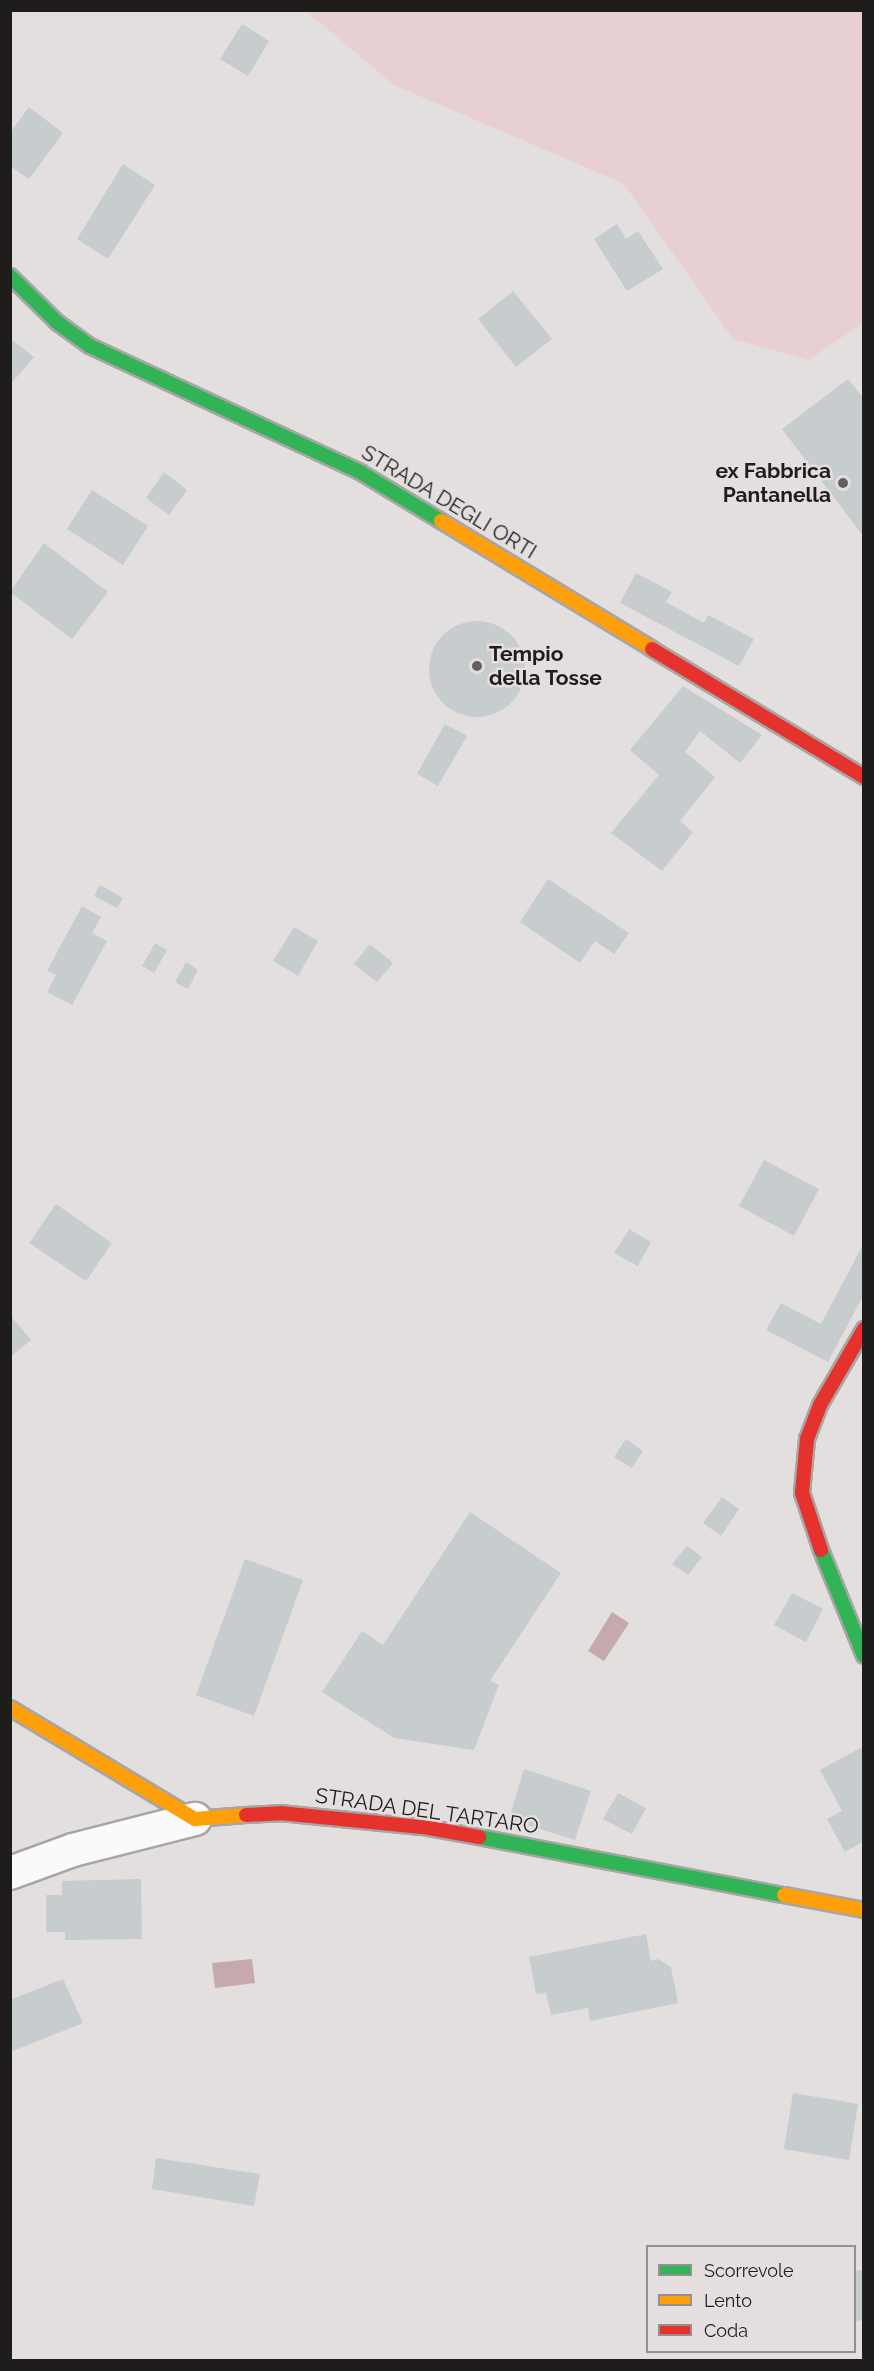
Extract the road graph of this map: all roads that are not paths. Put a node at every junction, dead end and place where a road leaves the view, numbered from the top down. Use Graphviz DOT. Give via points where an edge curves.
graph roads {
  1 [pos="10,276"];
  2 [pos="864,777"];
  3 [pos="864,1329"];
  4 [pos="864,1656"];
  5 [pos="10,1708"];
  6 [pos="195,1819"];
  7 [pos="10,1873"];
  8 [pos="864,1910"];
  1 -- 2 [label="street, STRADA DEGLI ORTI" via="58,323 100,352 360,472"];
  3 -- 4 [label="street" via="820,1405 807,1439 801,1477 802,1493 824,1558"];
  5 -- 6 [label="street"];
  6 -- 7 [label="street" via="73,1850"];
  6 -- 8 [label="street, STRADA DEL TARTARO" via="280,1813 429,1828"];
}
